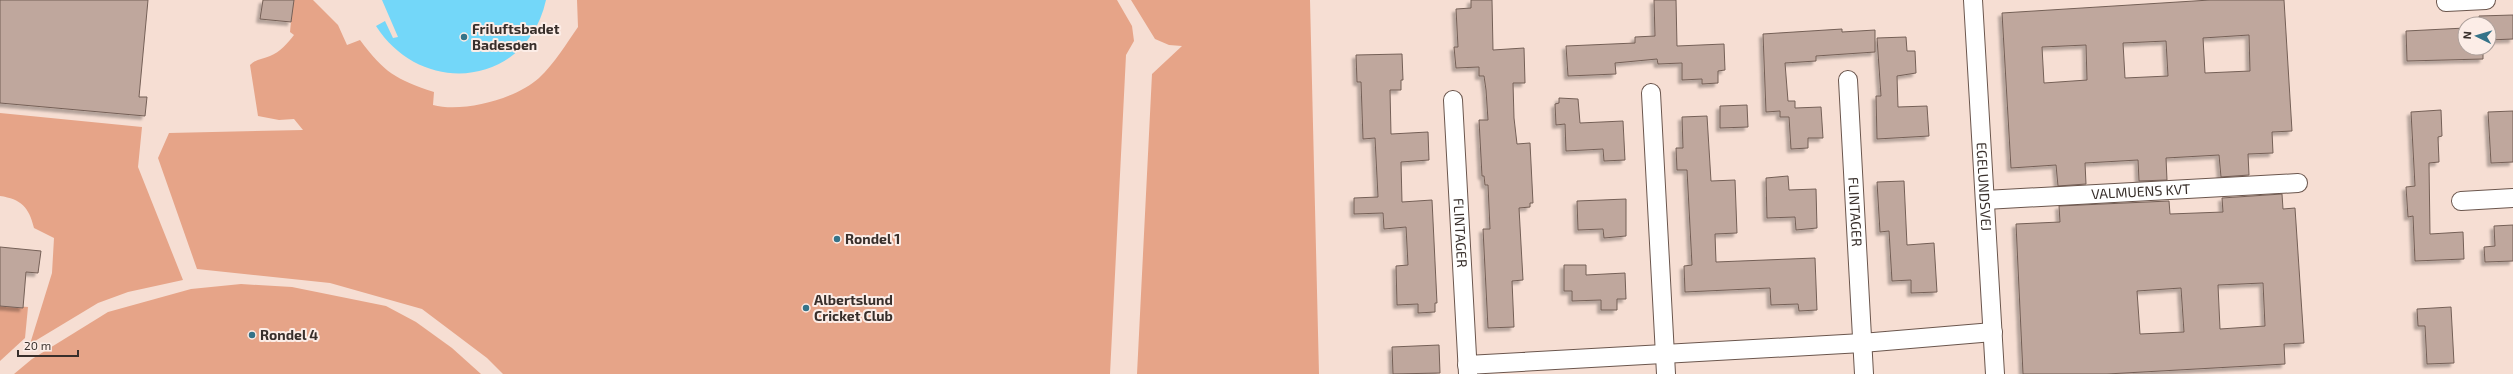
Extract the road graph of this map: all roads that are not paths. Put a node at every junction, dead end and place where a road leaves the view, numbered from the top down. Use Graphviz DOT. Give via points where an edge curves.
graph roads {
  1 [pos="1973,0"];
  2 [pos="2486,0"];
  3 [pos="2446,2"];
  4 [pos="1848,80"];
  5 [pos="1652,93"];
  6 [pos="1453,100"];
  7 [pos="2298,183"];
  8 [pos="2513,198"];
  9 [pos="1985,200"];
  10 [pos="2461,201"];
  11 [pos="1993,332"];
  12 [pos="1862,343"];
  13 [pos="1664,354"];
  14 [pos="1467,369"];
  15 [pos="1666,374"];
  16 [pos="1864,374"];
  17 [pos="1995,374"];
  1 -- 9 [label="street, EGELUNDSVEJ"];
  2 -- 3 [label="street"];
  4 -- 12 [label="street, FLINTAGER"];
  5 -- 13 [label="street"];
  6 -- 14 [label="street, FLINTAGER"];
  7 -- 9 [label="street, VALMUENS KVT"];
  8 -- 10 [label="street"];
  9 -- 11 [label="street, EGELUNDSVEJ"];
  11 -- 12 [label="street, FLINTAGER"];
  11 -- 17 [label="street, EGELUNDSVEJ"];
  12 -- 13 [label="street, FLINTAGER"];
  12 -- 16 [label="street, FLINTAGER"];
  13 -- 14 [label="street, FLINTAGER"];
  13 -- 15 [label="street"];
}
